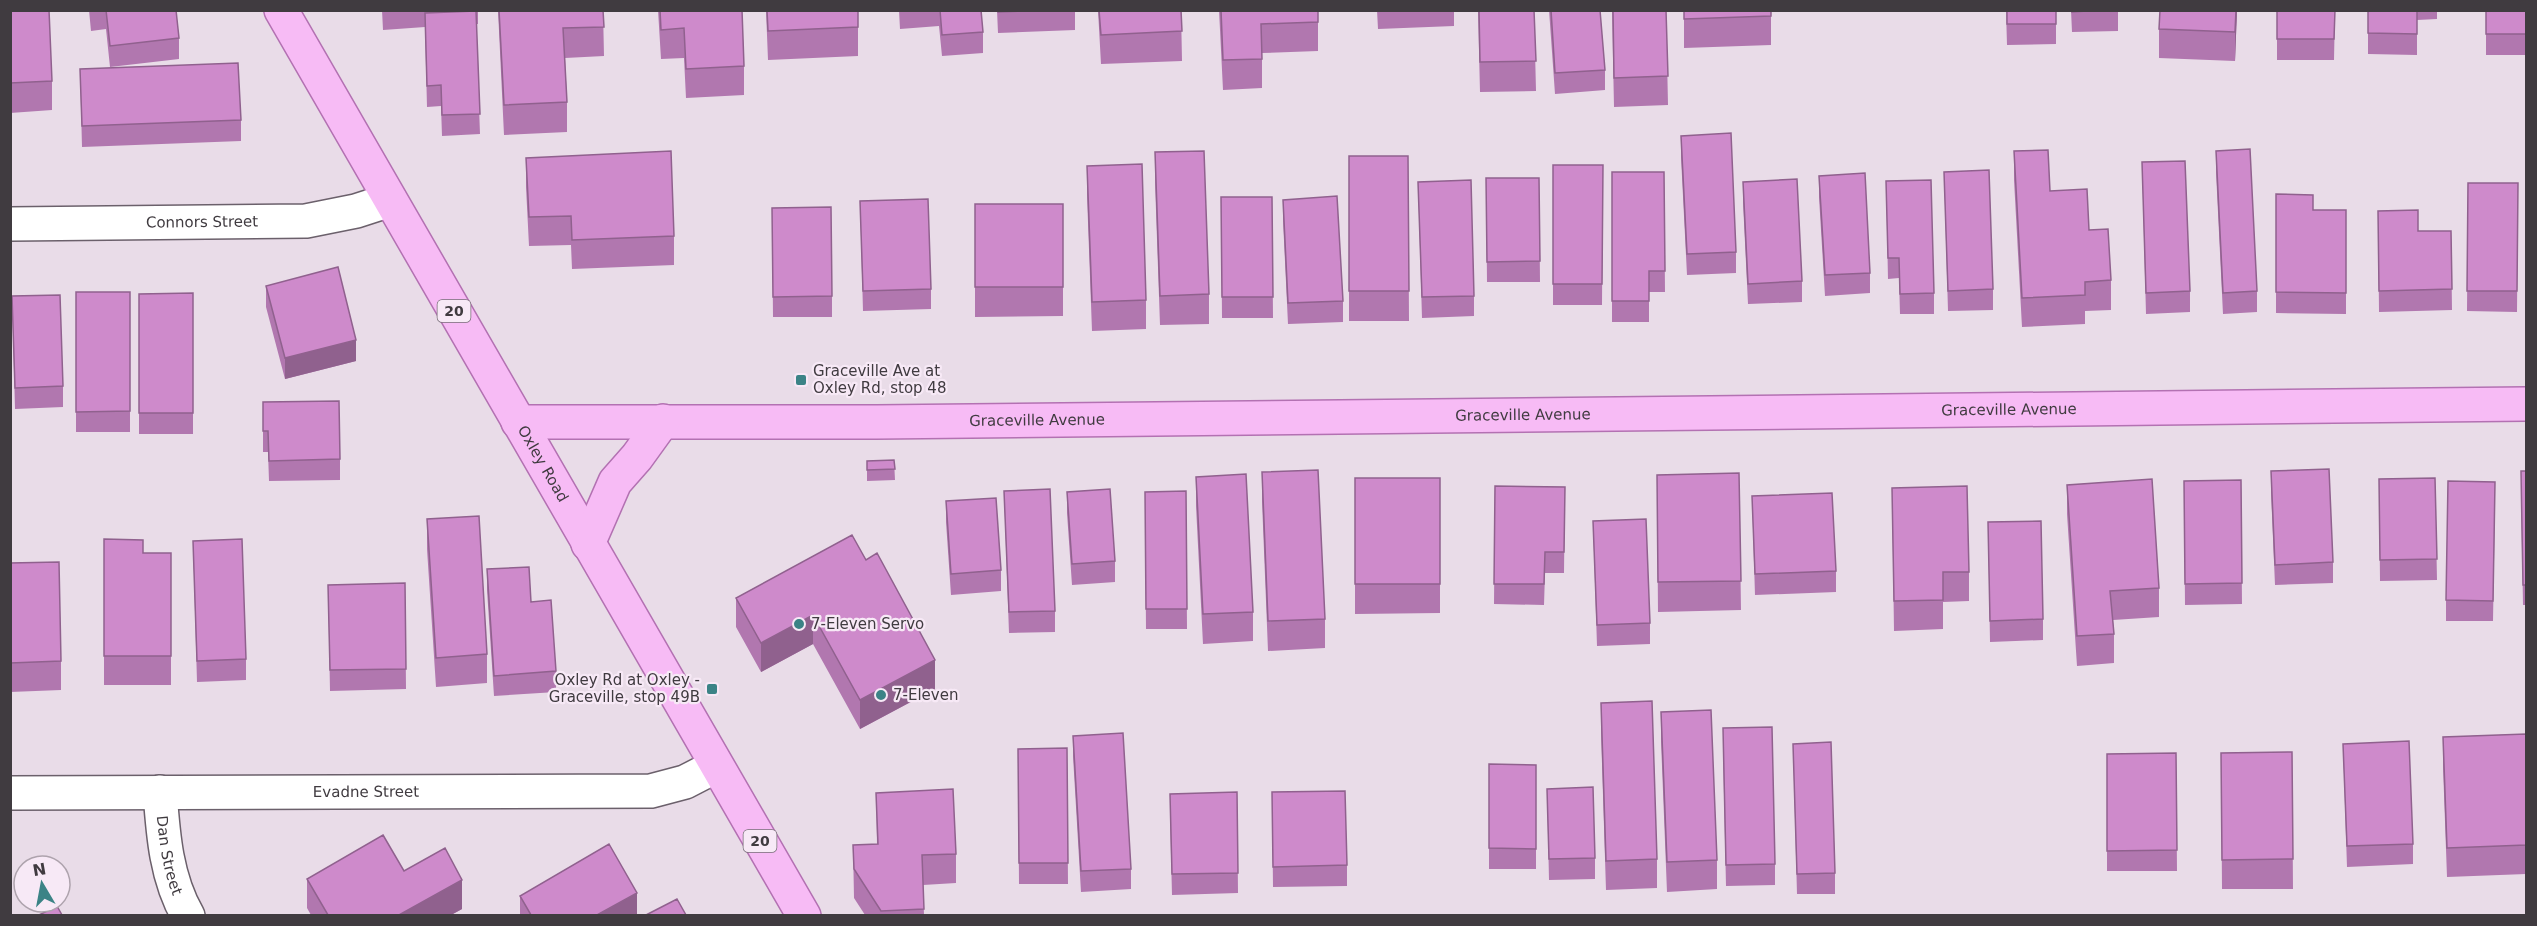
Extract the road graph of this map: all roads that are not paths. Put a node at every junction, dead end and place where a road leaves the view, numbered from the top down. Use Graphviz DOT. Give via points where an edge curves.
graph roads {
  1 [pos="282,10"];
  2 [pos="390,200"];
  3 [pos="10,224"];
  4 [pos="2526,404"];
  5 [pos="663,421"];
  6 [pos="518,422"];
  7 [pos="588,544"];
  8 [pos="716,766"];
  9 [pos="160,792"];
  10 [pos="10,793"];
  11 [pos="188,915"];
  12 [pos="804,915"];
  1 -- 2 [label="main road, Oxley Road / 20"];
  2 -- 3 [label="street, Connors Street" via="356,212 306,221"];
  2 -- 6 [label="main road, Oxley Road / 20"];
  4 -- 5 [label="main road, Graceville Avenue"];
  5 -- 6 [label="main road, Graceville Avenue"];
  5 -- 7 [label="main road" via="615,482"];
  6 -- 7 [label="main road, Oxley Road / 20"];
  7 -- 8 [label="main road, Oxley Road / 20"];
  8 -- 9 [label="street, Evadne Street" via="685,782 651,790"];
  8 -- 12 [label="main road, Oxley Road / 20"];
  9 -- 10 [label="street, Evadne Street"];
  9 -- 11 [label="street, Dan Street" via="168,865"];
}
